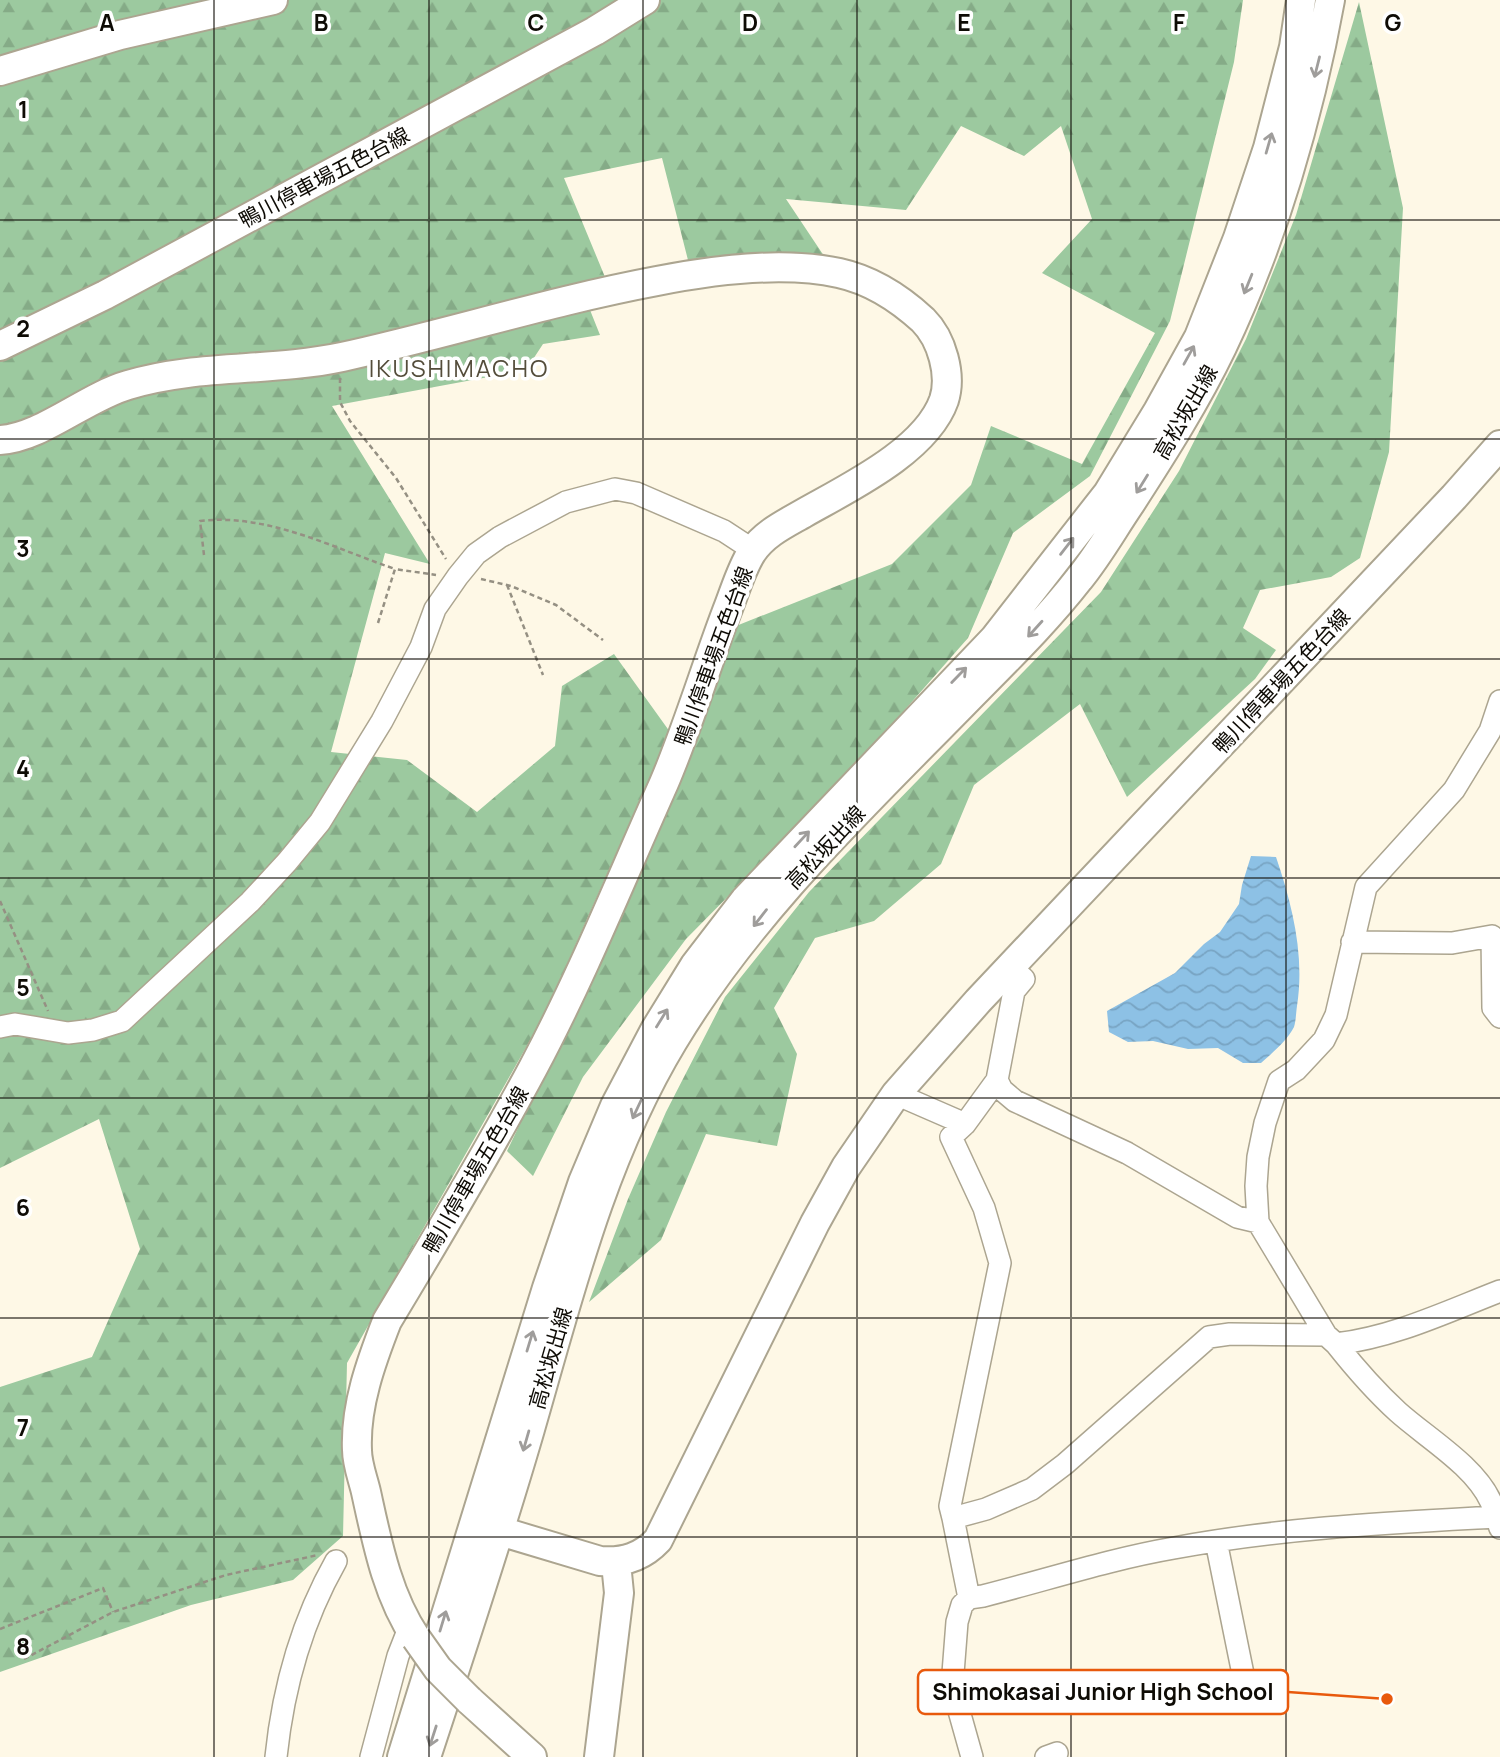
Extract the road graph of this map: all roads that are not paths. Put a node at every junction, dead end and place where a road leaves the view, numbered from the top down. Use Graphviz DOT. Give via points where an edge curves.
graph roads {
  1 [pos="273,0"];
  2 [pos="645,0"];
  3 [pos="1301,0"];
  4 [pos="1330,0"];
  5 [pos="0,71"];
  6 [pos="0,346"];
  7 [pos="0,440"];
  8 [pos="1500,444"];
  9 [pos="753,550"];
  10 [pos="1500,701"];
  11 [pos="1495,729"];
  12 [pos="1352,942"];
  13 [pos="1011,967"];
  14 [pos="1500,1017"];
  15 [pos="0,1027"];
  16 [pos="997,1080"];
  17 [pos="895,1094"];
  18 [pos="965,1124"];
  19 [pos="1258,1222"];
  20 [pos="1500,1291"];
  21 [pos="1331,1340"];
  22 [pos="1498,1517"];
  23 [pos="953,1518"];
  24 [pos="486,1527"];
  25 [pos="1216,1541"];
  26 [pos="336,1561"];
  27 [pos="616,1563"];
  28 [pos="969,1598"];
  29 [pos="413,1633"];
  30 [pos="1244,1679"];
  31 [pos="276,1757"];
  32 [pos="371,1757"];
  33 [pos="402,1757"];
  34 [pos="426,1757"];
  35 [pos="532,1757"];
  36 [pos="599,1757"];
  37 [pos="972,1757"];
  1 -- 5 [label="main road" via="120,35"];
  2 -- 6 [label="main road, 鴨川停車場五色台線" via="105,295"];
  24 -- 3 [label="main road, 高松坂出線, one-way" via="547,1288 583,1182 615,1105 654,1030 695,965 745,900 994,639 1108,493 1199,337 1238,238 1268,148"];
  4 -- 24 [label="main road, 高松坂出線, one-way" via="1295,151 1264,245 1222,347 1179,425 1080,579 762,915 672,1042 604,1187"];
  7 -- 9 [label="main road, 鴨川停車場五色台線" via="28,433 100,395 150,379 313,363 697,273 792,269 837,273 873,284 932,330 946,373 947,392 939,412 927,429 891,460 767,535"];
  8 -- 13 [label="main road, 鴨川停車場五色台線"];
  9 -- 15 [label="street" via="723,531 636,493 615,489 566,502 500,537 476,554 435,609 421,648 382,721 320,822 250,902 122,1021 68,1033 15,1024"];
  9 -- 29 [label="main road, 鴨川停車場五色台線" via="679,749 590,949 534,1065 387,1321 372,1359 356,1451 386,1573"];
  10 -- 11 [label="street"];
  11 -- 12 [label="street" via="1454,790 1366,887"];
  12 -- 14 [label="street" via="1452,943 1492,936 1493,1008"];
  12 -- 19 [label="street" via="1336,1015 1324,1040 1279,1081 1258,1157"];
  13 -- 16 [label="street" via="1024,979 1014,991"];
  13 -- 17 [label="main road, 鴨川停車場五色台線"];
  16 -- 18 [label="street"];
  16 -- 19 [label="street" via="1015,1101 1127,1153 1237,1217"];
  17 -- 18 [label="street"];
  17 -- 27 [label="main road, 鴨川停車場五色台線" via="815,1223 664,1531 648,1550"];
  18 -- 23 [label="street" via="951,1137 984,1208 1000,1263 950,1506"];
  19 -- 21 [label="street"];
  20 -- 21 [label="street" via="1367,1340"];
  21 -- 22 [label="street" via="1399,1413 1472,1475"];
  21 -- 23 [label="street" via="1230,1334 1209,1337 1032,1489"];
  22 -- 25 [label="street" via="1303,1529"];
  23 -- 28 [label="street"];
  24 -- 27 [label="main road"];
  33 -- 24 [label="main road, 高松坂出線, one-way"];
  24 -- 34 [label="main road, 高松坂出線, one-way"];
  25 -- 28 [label="street" via="1170,1548"];
  25 -- 30 [label="street"];
  26 -- 31 [label="street" via="306,1626 281,1713"];
  27 -- 36 [label="main road" via="619,1593"];
  28 -- 37 [label="street" via="961,1605 957,1622 952,1686"];
  29 -- 32 [label="street" via="398,1656"];
  29 -- 35 [label="main road, 鴨川停車場五色台線, bridge" via="438,1669"];
}
